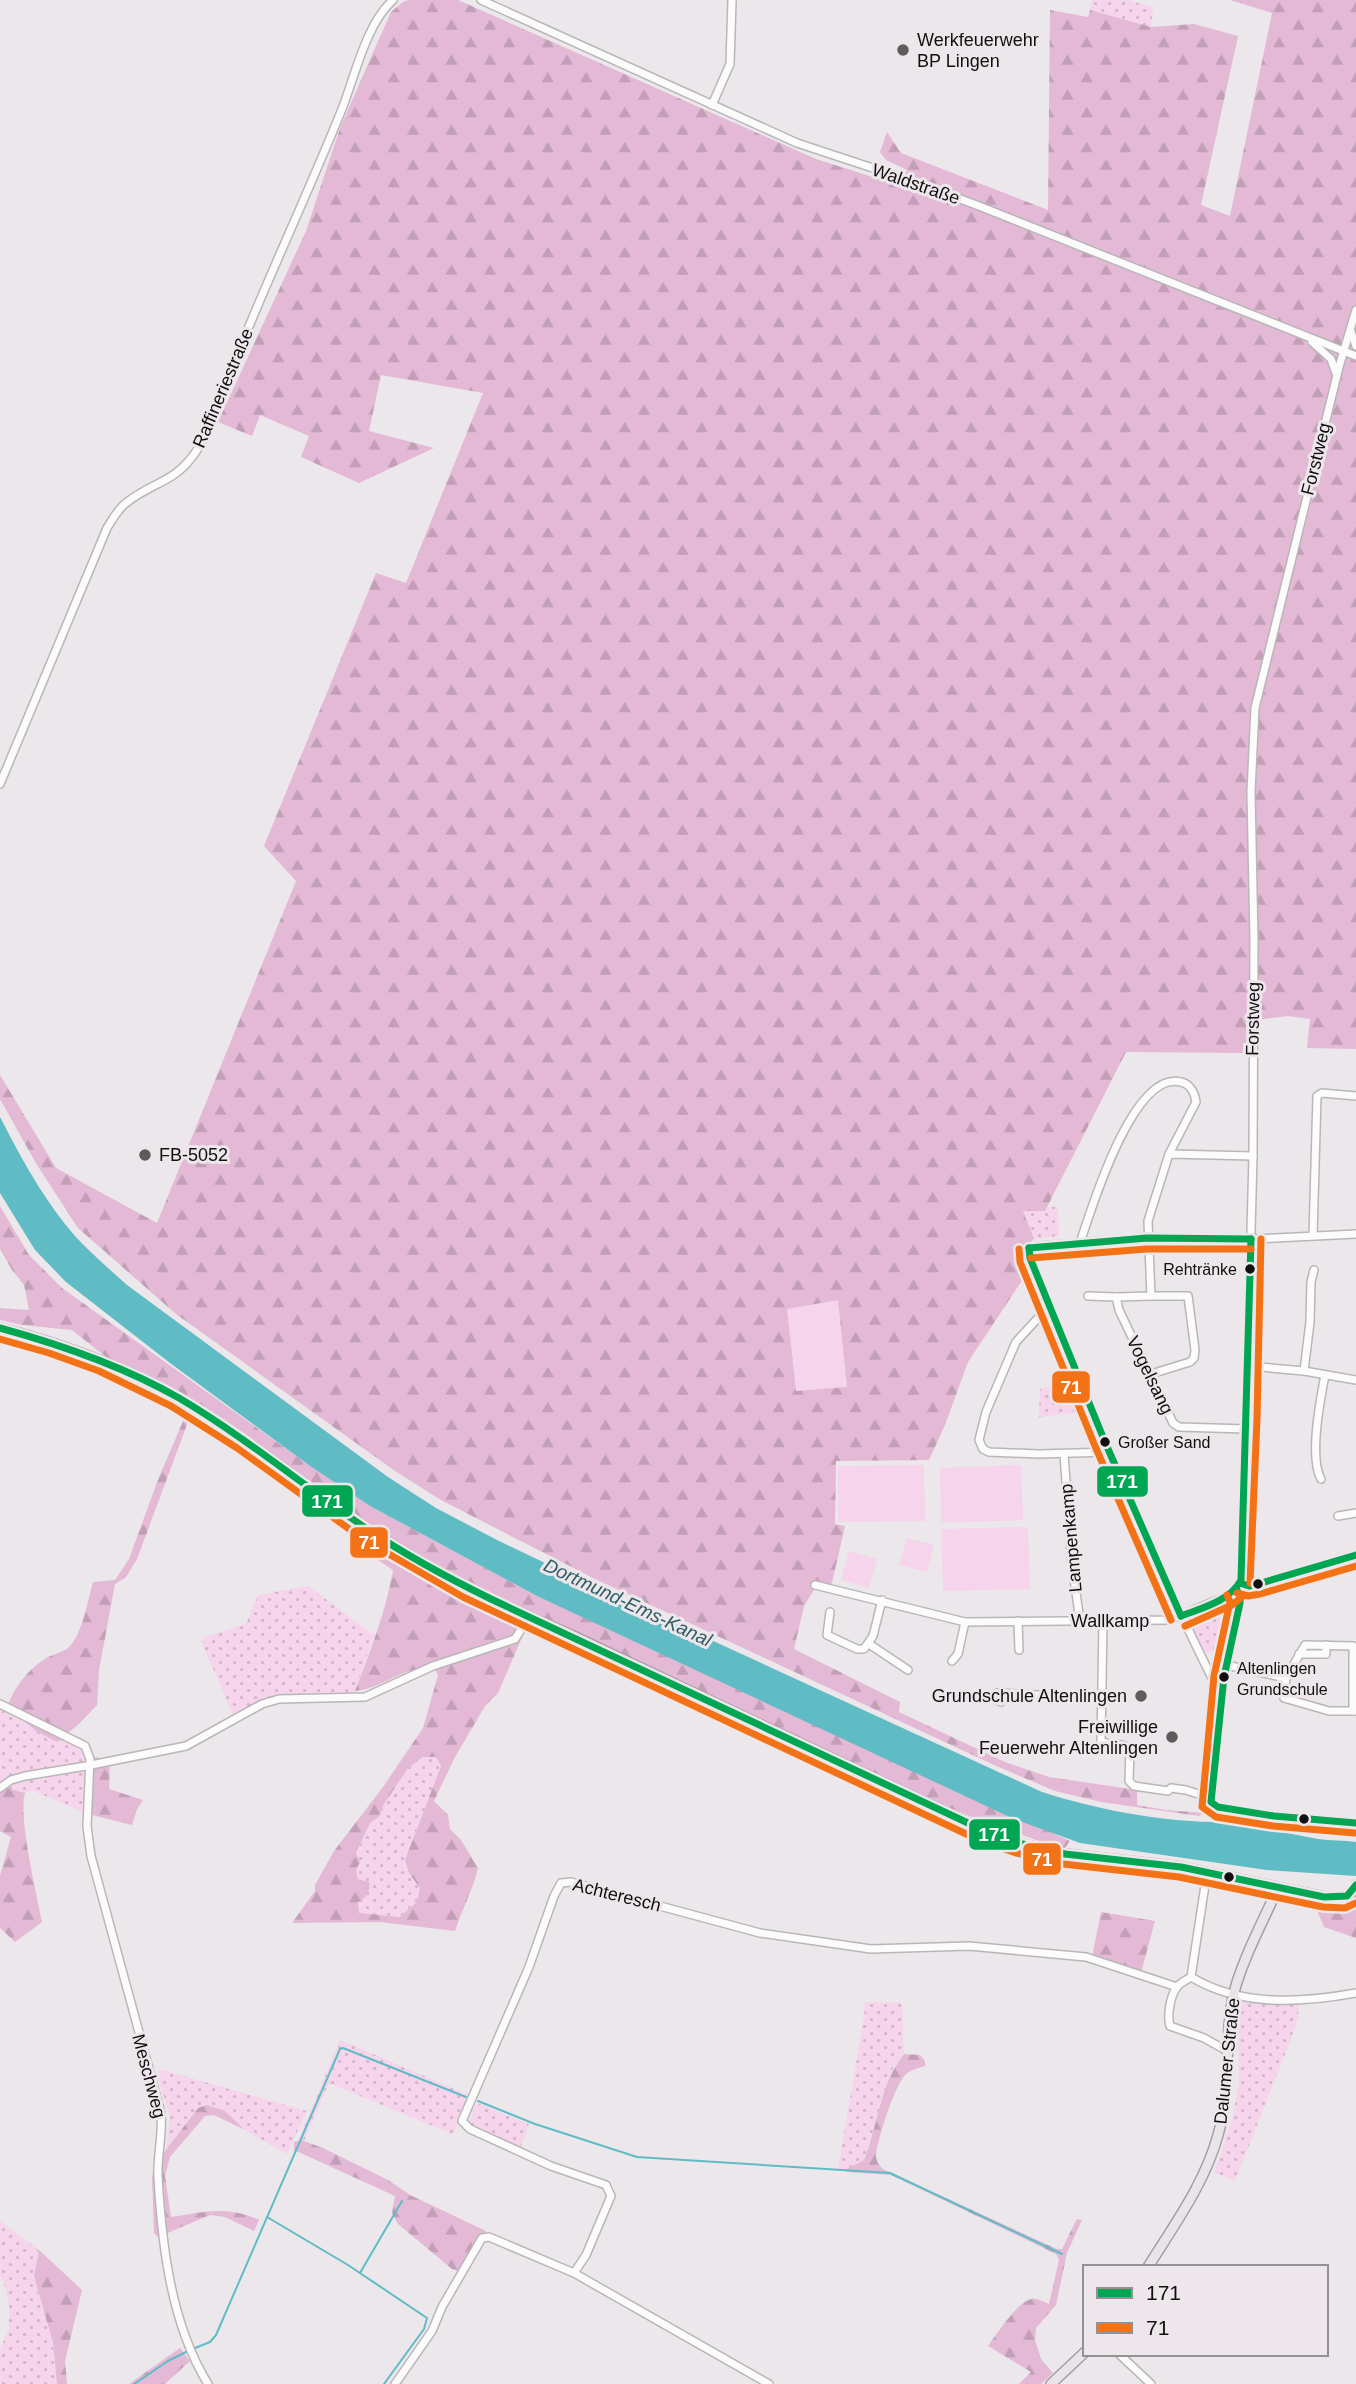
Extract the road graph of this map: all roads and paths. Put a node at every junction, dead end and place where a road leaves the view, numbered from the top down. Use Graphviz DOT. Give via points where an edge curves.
graph roads {
  1 [pos="393,0"];
  2 [pos="481,0"];
  3 [pos="732,0"];
  4 [pos="712,105"];
  5 [pos="1356,310"];
  6 [pos="1350,328"];
  7 [pos="1301,334"];
  8 [pos="1356,346"];
  9 [pos="1343,351"];
  10 [pos="1356,356"];
  11 [pos="1336,377"];
  12 [pos="0,784"];
  13 [pos="1356,1096"];
  14 [pos="1169,1154"];
  15 [pos="1253,1156"];
  16 [pos="1356,1234"];
  17 [pos="1313,1236"];
  18 [pos="1147,1238"];
  19 [pos="1251,1239"];
  20 [pos="1080,1243"];
  21 [pos="1314,1270"];
  22 [pos="1088,1296"];
  23 [pos="1151,1296"];
  24 [pos="1115,1297"];
  25 [pos="1051,1310"];
  26 [pos="0,1328"];
  27 [pos="1249,1366"];
  28 [pos="1304,1371"];
  29 [pos="1151,1374"];
  30 [pos="1325,1375"];
  31 [pos="1356,1380"];
  32 [pos="1247,1429"];
  33 [pos="1110,1452"];
  34 [pos="1065,1454"];
  35 [pos="1321,1479"];
  36 [pos="1356,1513"];
  37 [pos="1338,1516"];
  38 [pos="1356,1555"];
  39 [pos="815,1585"];
  40 [pos="1238,1586"];
  41 [pos="883,1600"];
  42 [pos="830,1612"];
  43 [pos="1181,1616"];
  44 [pos="529,1617"];
  45 [pos="1018,1621"];
  46 [pos="1080,1621"];
  47 [pos="965,1622"];
  48 [pos="1103,1622"];
  49 [pos="869,1644"];
  50 [pos="1019,1650"];
  51 [pos="953,1661"];
  52 [pos="1226,1665"];
  53 [pos="908,1670"];
  54 [pos="1286,1678"];
  55 [pos="1005,1693"];
  56 [pos="1222,1693"];
  57 [pos="1102,1699"];
  58 [pos="0,1704"];
  59 [pos="1355,1711"];
  60 [pos="90,1765"];
  61 [pos="0,1787"];
  62 [pos="1210,1798"];
  63 [pos="1356,1823"];
  64 [pos="1207,1872"];
  65 [pos="1356,1885"];
  66 [pos="1278,1888"];
  67 [pos="1191,1977"];
  68 [pos="1177,1987"];
  69 [pos="1356,1993"];
  70 [pos="1233,1995"];
  71 [pos="1229,2052"];
  72 [pos="1149,2265"];
  73 [pos="574,2273"];
  74 [pos="1083,2354"];
  75 [pos="1121,2356"];
  76 [pos="208,2384"];
  77 [pos="395,2384"];
  78 [pos="769,2384"];
  79 [pos="1051,2384"];
  80 [pos="1151,2384"];
  1 -- 12 [label="street, Raffineriestraße" via="370,34 209,429 181,470 123,505 107,528"];
  2 -- 4 [label="street, Waldstraße"];
  3 -- 4 [label="street" via="730,64"];
  4 -- 7 [label="street, Waldstraße" via="797,143 954,196"];
  5 -- 6 [label="street, Forstweg"];
  6 -- 8 [label="street"];
  6 -- 9 [label="street, Forstweg"];
  7 -- 9 [label="street, Waldstraße"];
  7 -- 11 [label="street" via="1327,354"];
  9 -- 10 [label="street, Waldstraße"];
  9 -- 11 [label="street, Forstweg"];
  11 -- 15 [label="street, Forstweg" via="1255,708 1251,792"];
  13 -- 17 [label="street" via="1317,1096"];
  14 -- 15 [label="street"];
  14 -- 18 [label="street"];
  14 -- 20 [label="street" via="1196,1102 1195,1093 1180,1081 1156,1088 1133,1115 1111,1156"];
  15 -- 19 [label="street, Forstweg"];
  16 -- 17 [label="street"];
  17 -- 19 [label="street"];
  18 -- 19 [label="street"];
  18 -- 20 [label="street"];
  18 -- 23 [label="street"];
  19 -- 27 [label="street, Forstweg"];
  20 -- 25 [label="street" via="1029,1248"];
  21 -- 28 [label="street"];
  22 -- 24 [label="street"];
  23 -- 24 [label="street"];
  23 -- 29 [label="street" via="1188,1296 1195,1350 1190,1362"];
  24 -- 29 [label="street, Vogelsang"];
  25 -- 33 [label="street"];
  25 -- 34 [label="street" via="1016,1342 979,1440 989,1452"];
  26 -- 44 [label="main road" via="67,1347 153,1385 433,1569"];
  27 -- 28 [label="street"];
  27 -- 32 [label="street, Forstweg"];
  28 -- 30 [label="street"];
  29 -- 32 [label="street, Vogelsang" via="1179,1427"];
  30 -- 31 [label="street"];
  30 -- 35 [label="street" via="1318,1413 1316,1469"];
  32 -- 40 [label="street, Forstweg"];
  33 -- 34 [label="street"];
  33 -- 43 [label="street"];
  34 -- 46 [label="street, Lampenkamp"];
  36 -- 37 [label="street"];
  38 -- 40 [label="street"];
  39 -- 41 [label="street, Wallkamp"];
  40 -- 43 [label="street, Wallkamp" via="1227,1596"];
  40 -- 52 [label="street, Forstweg" via="1240,1603"];
  41 -- 47 [label="street, Wallkamp"];
  41 -- 49 [label="street"];
  42 -- 49 [label="street" via="827,1634 856,1649"];
  43 -- 48 [label="street, Wallkamp"];
  43 -- 56 [label="street"];
  44 -- 60 [label="street" via="515,1639 433,1666 365,1697 279,1699 186,1746"];
  44 -- 64 [label="main road" via="1002,1837 1065,1854"];
  45 -- 46 [label="street, Wallkamp"];
  45 -- 47 [label="street, Wallkamp"];
  45 -- 50 [label="street"];
  46 -- 48 [label="street, Wallkamp"];
  47 -- 51 [label="street"];
  48 -- 57 [label="street"];
  49 -- 53 [label="street"];
  52 -- 54 [label="street"];
  52 -- 56 [label="street, Forstweg"];
  54 -- 59 [label="street" via="1284,1698 1329,1711"];
  54 -- 59 [label="street" via="1305,1645 1353,1646"];
  55 -- 57 [label="street"];
  56 -- 62 [label="street, Forstweg"];
  57 -- 62 [label="street" via="1101,1741 1130,1749 1131,1784 1186,1790"];
  58 -- 60 [label="street" via="80,1741"];
  60 -- 61 [label="street" via="25,1776"];
  60 -- 76 [label="street, Meschweg" via="87,1826 91,1856 161,2113 158,2178 172,2296"];
  62 -- 63 [label="street" via="1218,1807"];
  64 -- 66 [label="main road"];
  64 -- 67 [label="street"];
  65 -- 66 [label="main road" via="1349,1896 1339,1899"];
  66 -- 70 [label="main road, Dalumer Straße"];
  67 -- 68 [label="street"];
  67 -- 70 [label="street"];
  68 -- 71 [label="street" via="1169,2011 1170,2026"];
  68 -- 73 [label="street, Achteresch" via="1086,1957 969,1946 871,1949 760,1933 561,1883 462,2121 470,2129 551,2166 606,2185 611,2196"];
  69 -- 70 [label="street" via="1293,2000"];
  70 -- 71 [label="main road, Dalumer Straße"];
  71 -- 72 [label="main road, Dalumer Straße" via="1227,2089 1213,2151"];
  73 -- 77 [label="street" via="482,2238 432,2331"];
  73 -- 78 [label="street"];
  74 -- 79 [label="main road"];
  75 -- 80 [label="street"];
}
